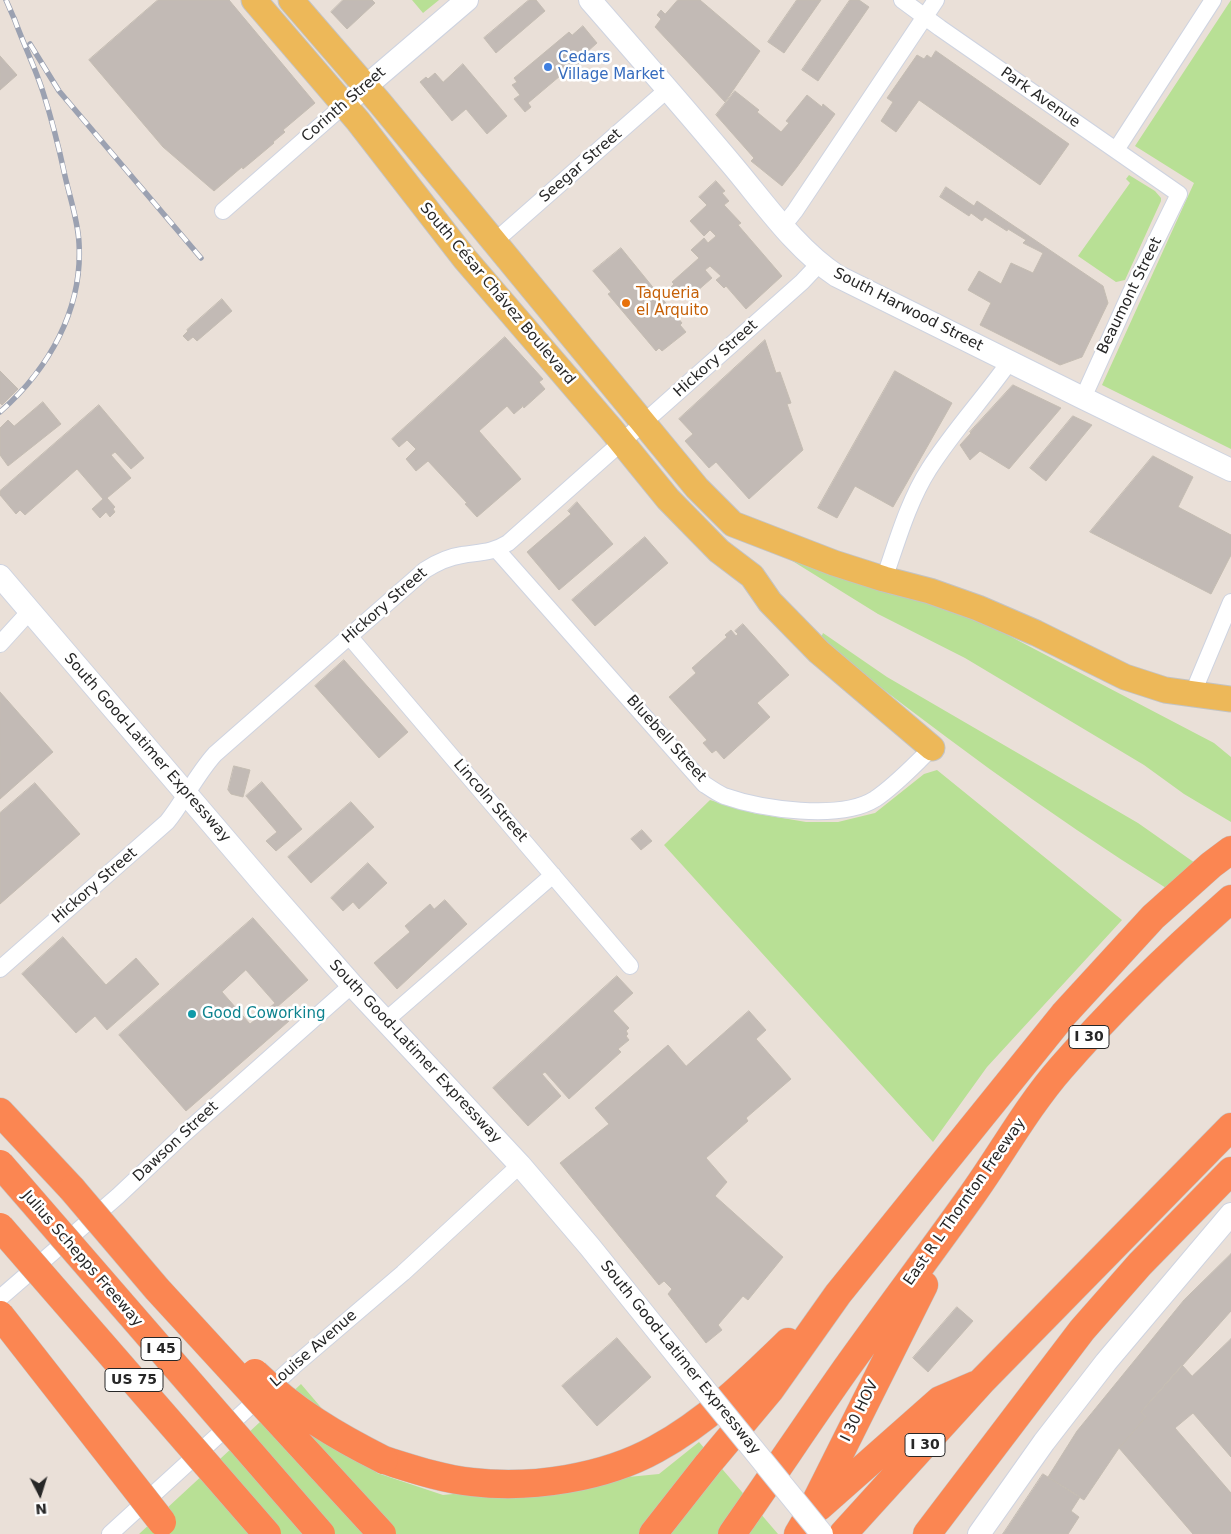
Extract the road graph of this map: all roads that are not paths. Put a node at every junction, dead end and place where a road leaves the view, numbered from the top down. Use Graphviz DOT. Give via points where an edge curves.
graph roads {
  1 [pos="254,0"];
  2 [pos="291,0"];
  3 [pos="467,0"];
  4 [pos="590,0"];
  5 [pos="902,0"];
  6 [pos="936,0"];
  7 [pos="1212,0"];
  8 [pos="925,17"];
  9 [pos="365,86"];
  10 [pos="668,89"];
  11 [pos="344,105"];
  12 [pos="1116,150"];
  13 [pos="1179,194"];
  14 [pos="223,212"];
  15 [pos="784,226"];
  16 [pos="494,242"];
  17 [pos="819,264"];
  18 [pos="1010,362"];
  19 [pos="1083,398"];
  20 [pos="645,422"];
  21 [pos="622,442"];
  22 [pos="1231,470"];
  23 [pos="497,550"];
  24 [pos="0,576"];
  25 [pos="884,579"];
  26 [pos="1231,602"];
  27 [pos="30,611"];
  28 [pos="349,636"];
  29 [pos="0,644"];
  30 [pos="1192,695"];
  31 [pos="1231,699"];
  32 [pos="932,748"];
  33 [pos="186,793"];
  34 [pos="1231,850"];
  35 [pos="553,875"];
  36 [pos="1231,899"];
  37 [pos="630,966"];
  38 [pos="0,969"];
  39 [pos="352,984"];
  40 [pos="385,1021"];
  41 [pos="0,1112"];
  42 [pos="1231,1127"];
  43 [pos="0,1164"];
  44 [pos="520,1165"];
  45 [pos="1231,1171"];
  46 [pos="72,1189"];
  47 [pos="972,1195"];
  48 [pos="1231,1214"];
  49 [pos="0,1226"];
  50 [pos="838,1294"];
  51 [pos="0,1298"];
  52 [pos="0,1315"];
  53 [pos="982,1381"];
  54 [pos="976,1469"];
  55 [pos="167,1530"];
  56 [pos="805,1530"];
  57 [pos="110,1534"];
  58 [pos="267,1534"];
  59 [pos="321,1534"];
  60 [pos="382,1534"];
  61 [pos="653,1534"];
  62 [pos="732,1534"];
  63 [pos="843,1534"];
  64 [pos="927,1534"];
  65 [pos="938,1534"];
  66 [pos="979,1534"];
  1 -- 11 [label="main road, South César Chávez Boulevard"];
  2 -- 9 [label="main road, South César Chávez Boulevard"];
  3 -- 9 [label="main road, Corinth Street"];
  4 -- 10 [label="main road, South Harwood Street"];
  5 -- 8 [label="street, Park Avenue"];
  6 -- 8 [label="street"];
  7 -- 12 [label="street"];
  8 -- 12 [label="street, Park Avenue"];
  8 -- 15 [label="street"];
  9 -- 11 [label="main road, Corinth Street"];
  9 -- 16 [label="main road, South César Chávez Boulevard"];
  10 -- 15 [label="main road, South Harwood Street"];
  10 -- 16 [label="street, Seegar Street"];
  11 -- 14 [label="street, Corinth Street"];
  11 -- 21 [label="main road, South César Chávez Boulevard" via="465,259"];
  12 -- 13 [label="street, Park Avenue"];
  13 -- 19 [label="street, Beaumont Street"];
  15 -- 17 [label="main road, South Harwood Street"];
  16 -- 20 [label="main road, South César Chávez Boulevard"];
  17 -- 18 [label="main road, South Harwood Street"];
  17 -- 20 [label="street, Hickory Street"];
  18 -- 19 [label="main road, South Harwood Street"];
  18 -- 25 [label="street" via="928,471 913,500"];
  19 -- 22 [label="main road, South Harwood Street"];
  20 -- 21 [label="street, Hickory Street"];
  20 -- 25 [label="main road, South César Chávez Boulevard" via="697,488 733,524"];
  21 -- 23 [label="street, Hickory Street"];
  21 -- 32 [label="main road, South César Chávez Boulevard" via="668,499 720,551 752,576 770,602 819,652"];
  23 -- 28 [label="street, Hickory Street" via="436,563"];
  23 -- 32 [label="street, Bluebell Street" via="704,784 722,796 799,810 830,811 853,807 873,800"];
  24 -- 27 [label="main road, South Good-Latimer Expressway"];
  25 -- 30 [label="main road" via="978,608 1125,677"];
  26 -- 30 [label="street"];
  27 -- 29 [label="street"];
  27 -- 33 [label="main road, South Good-Latimer Expressway"];
  28 -- 33 [label="street, Hickory Street" via="216,754"];
  28 -- 35 [label="street, Lincoln Street"];
  30 -- 31 [label="main road"];
  33 -- 38 [label="street, Hickory Street" via="176,812 166,822"];
  33 -- 39 [label="main road, South Good-Latimer Expressway"];
  34 -- 50 [label="highway" via="1153,917 1064,1014"];
  35 -- 37 [label="street, Lincoln Street"];
  35 -- 40 [label="street"];
  36 -- 47 [label="highway, East R L Thornton Freeway / I 30" via="1120,1003 1059,1070"];
  39 -- 40 [label="main road, South Good-Latimer Expressway"];
  39 -- 51 [label="street, Dawson Street"];
  40 -- 44 [label="main road, South Good-Latimer Expressway"];
  41 -- 46 [label="highway"];
  42 -- 53 [label="highway, I 30"];
  43 -- 59 [label="highway, Julius Schepps Freeway / I 45, bridge"];
  44 -- 56 [label="main road, South Good-Latimer Expressway, bridge" via="709,1395"];
  44 -- 57 [label="street, Louise Avenue"];
  45 -- 54 [label="highway" via="1140,1264 1082,1330"];
  46 -- 50 [label="highway, bridge" via="290,1404 322,1427 384,1460 463,1480 512,1484 544,1482 620,1465 656,1450 694,1426 753,1377"];
  46 -- 60 [label="highway, bridge" via="163,1296"];
  47 -- 56 [label="highway, I 30 HOV" via="913,1306"];
  47 -- 62 [label="highway, East R L Thornton Freeway / I 30" via="844,1371"];
  48 -- 66 [label="main road" via="1106,1362"];
  49 -- 58 [label="highway, US 75, bridge"];
  50 -- 61 [label="highway" via="770,1390"];
  52 -- 55 [label="highway, bridge"];
  53 -- 56 [label="highway" via="940,1400"];
  53 -- 63 [label="highway, I 30"];
  54 -- 64 [label="highway"];
  54 -- 65 [label="highway"];
}
